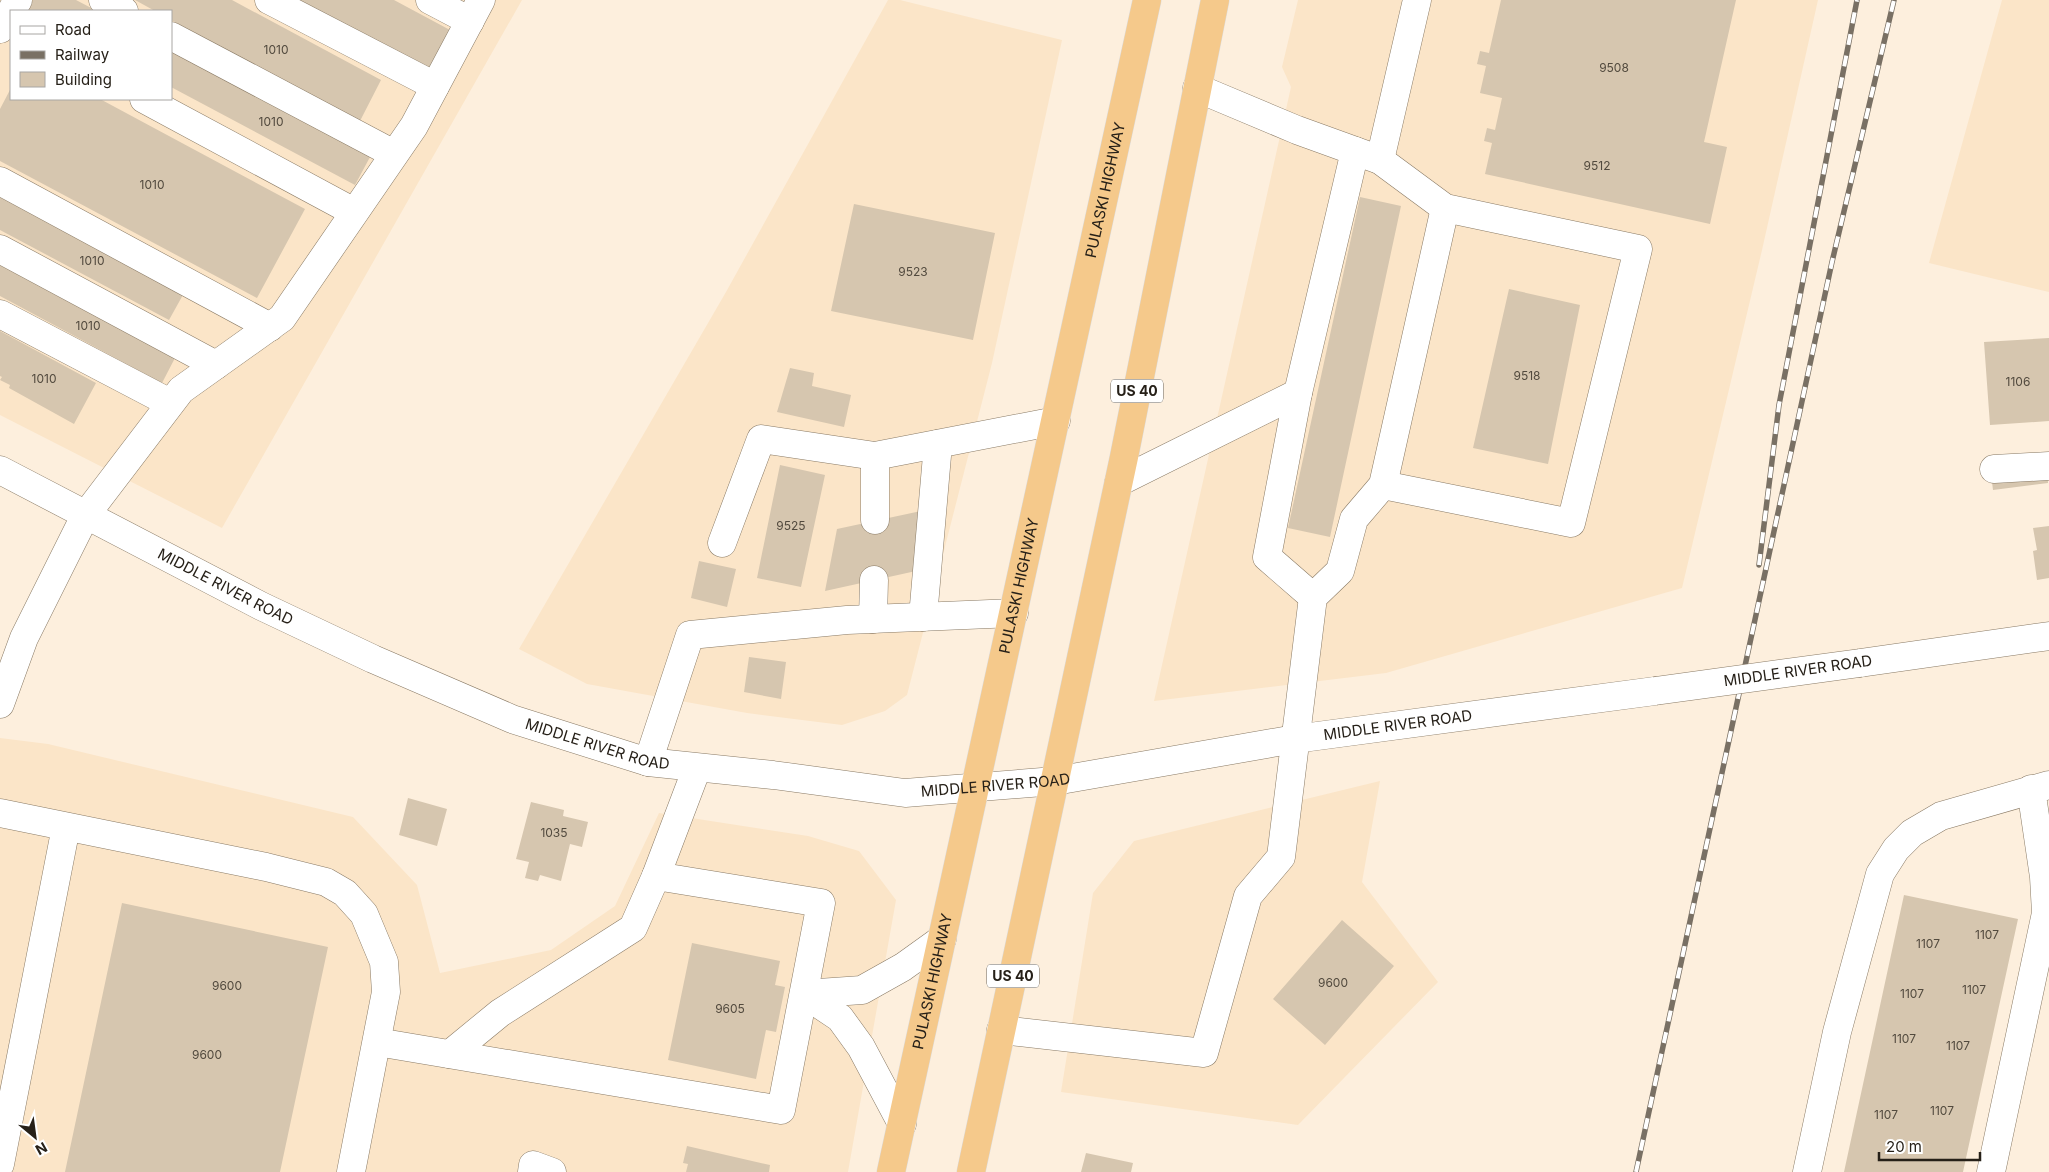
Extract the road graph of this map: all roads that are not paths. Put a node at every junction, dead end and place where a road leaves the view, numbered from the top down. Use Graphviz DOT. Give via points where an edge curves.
graph roads {
  1 [pos="103,0"];
  2 [pos="269,0"];
  3 [pos="430,0"];
  4 [pos="1148,0"];
  5 [pos="1215,0"];
  6 [pos="1417,0"];
  7 [pos="122,10"];
  8 [pos="476,10"];
  9 [pos="172,37"];
  10 [pos="435,86"];
  11 [pos="1197,88"];
  12 [pos="146,100"];
  13 [pos="1354,151"];
  14 [pos="394,154"];
  15 [pos="1380,160"];
  16 [pos="0,181"];
  17 [pos="1445,208"];
  18 [pos="354,212"];
  19 [pos="0,249"];
  20 [pos="0,314"];
  21 [pos="270,327"];
  22 [pos="216,365"];
  23 [pos="1298,393"];
  24 [pos="170,403"];
  25 [pos="1056,422"];
  26 [pos="938,444"];
  27 [pos="875,456"];
  28 [pos="2049,466"];
  29 [pos="1994,469"];
  30 [pos="0,470"];
  31 [pos="1118,482"];
  32 [pos="1383,485"];
  33 [pos="85,516"];
  34 [pos="875,520"];
  35 [pos="722,543"];
  36 [pos="874,580"];
  37 [pos="1313,597"];
  38 [pos="1014,614"];
  39 [pos="923,617"];
  40 [pos="873,619"];
  41 [pos="2049,636"];
  42 [pos="0,704"];
  43 [pos="1295,739"];
  44 [pos="648,762"];
  45 [pos="697,768"];
  46 [pos="1055,781"];
  47 [pos="2040,787"];
  48 [pos="975,788"];
  49 [pos="0,813"];
  50 [pos="66,827"];
  51 [pos="656,876"];
  52 [pos="942,939"];
  53 [pos="804,994"];
  54 [pos="1001,1030"];
  55 [pos="376,1042"];
  56 [pos="450,1054"];
  57 [pos="902,1124"];
  58 [pos="0,1164"];
  59 [pos="351,1172"];
  60 [pos="532,1172"];
  61 [pos="552,1172"];
  62 [pos="892,1172"];
  63 [pos="971,1172"];
  64 [pos="1807,1172"];
  65 [pos="1991,1172"];
  1 -- 7 [label="street"];
  2 -- 10 [label="street"];
  3 -- 8 [label="street"];
  4 -- 25 [label="highway, PULASKI HIGHWAY"];
  5 -- 11 [label="highway, US 40"];
  6 -- 15 [label="street"];
  8 -- 10 [label="street"];
  9 -- 14 [label="street"];
  10 -- 14 [label="street" via="414,126"];
  11 -- 13 [label="street"];
  11 -- 31 [label="highway, US 40"];
  12 -- 18 [label="street"];
  13 -- 15 [label="street"];
  13 -- 23 [label="street"];
  14 -- 18 [label="street"];
  15 -- 17 [label="street"];
  16 -- 21 [label="street"];
  17 -- 32 [label="street"];
  17 -- 32 [label="street" via="1638,249 1571,523"];
  18 -- 21 [label="street" via="282,318"];
  19 -- 22 [label="street"];
  20 -- 24 [label="street"];
  21 -- 22 [label="street"];
  22 -- 24 [label="street"];
  23 -- 31 [label="street"];
  23 -- 37 [label="street" via="1267,558"];
  24 -- 33 [label="street"];
  25 -- 26 [label="street"];
  25 -- 38 [label="highway, PULASKI HIGHWAY"];
  26 -- 27 [label="street"];
  26 -- 39 [label="street"];
  27 -- 34 [label="street"];
  27 -- 35 [label="street" via="761,439"];
  28 -- 29 [label="street"];
  30 -- 33 [label="street, MIDDLE RIVER ROAD"];
  31 -- 46 [label="highway, US 40"];
  32 -- 37 [label="street" via="1354,519 1340,571"];
  33 -- 42 [label="street" via="24,638"];
  33 -- 44 [label="street, MIDDLE RIVER ROAD" via="373,659 512,719"];
  36 -- 40 [label="street"];
  37 -- 43 [label="street"];
  38 -- 39 [label="street"];
  38 -- 48 [label="highway, PULASKI HIGHWAY"];
  39 -- 40 [label="street"];
  40 -- 44 [label="street" via="690,635"];
  41 -- 43 [label="street, MIDDLE RIVER ROAD, bridge"];
  43 -- 46 [label="street, MIDDLE RIVER ROAD"];
  43 -- 54 [label="street" via="1281,857 1248,896 1204,1053"];
  44 -- 45 [label="street, MIDDLE RIVER ROAD"];
  45 -- 48 [label="street, MIDDLE RIVER ROAD" via="905,793"];
  45 -- 51 [label="street"];
  46 -- 48 [label="street, MIDDLE RIVER ROAD"];
  46 -- 54 [label="highway, US 40"];
  47 -- 64 [label="street" via="1941,816 1912,833 1896,849 1880,874 1837,1032"];
  47 -- 65 [label="street" via="2046,913"];
  48 -- 52 [label="highway, PULASKI HIGHWAY"];
  49 -- 50 [label="street"];
  50 -- 55 [label="street" via="326,882 345,893 364,914 384,962 386,992"];
  50 -- 58 [label="street"];
  51 -- 53 [label="street" via="821,903"];
  51 -- 56 [label="street" via="633,928 500,1013"];
  52 -- 53 [label="street" via="903,967 862,990"];
  52 -- 57 [label="highway, PULASKI HIGHWAY"];
  53 -- 56 [label="street" via="781,1110"];
  53 -- 57 [label="street" via="840,1018 861,1047"];
  54 -- 63 [label="highway, US 40"];
  55 -- 56 [label="street"];
  55 -- 59 [label="street"];
  57 -- 62 [label="highway, PULASKI HIGHWAY"];
  60 -- 61 [label="street" via="533,1165"];
}
